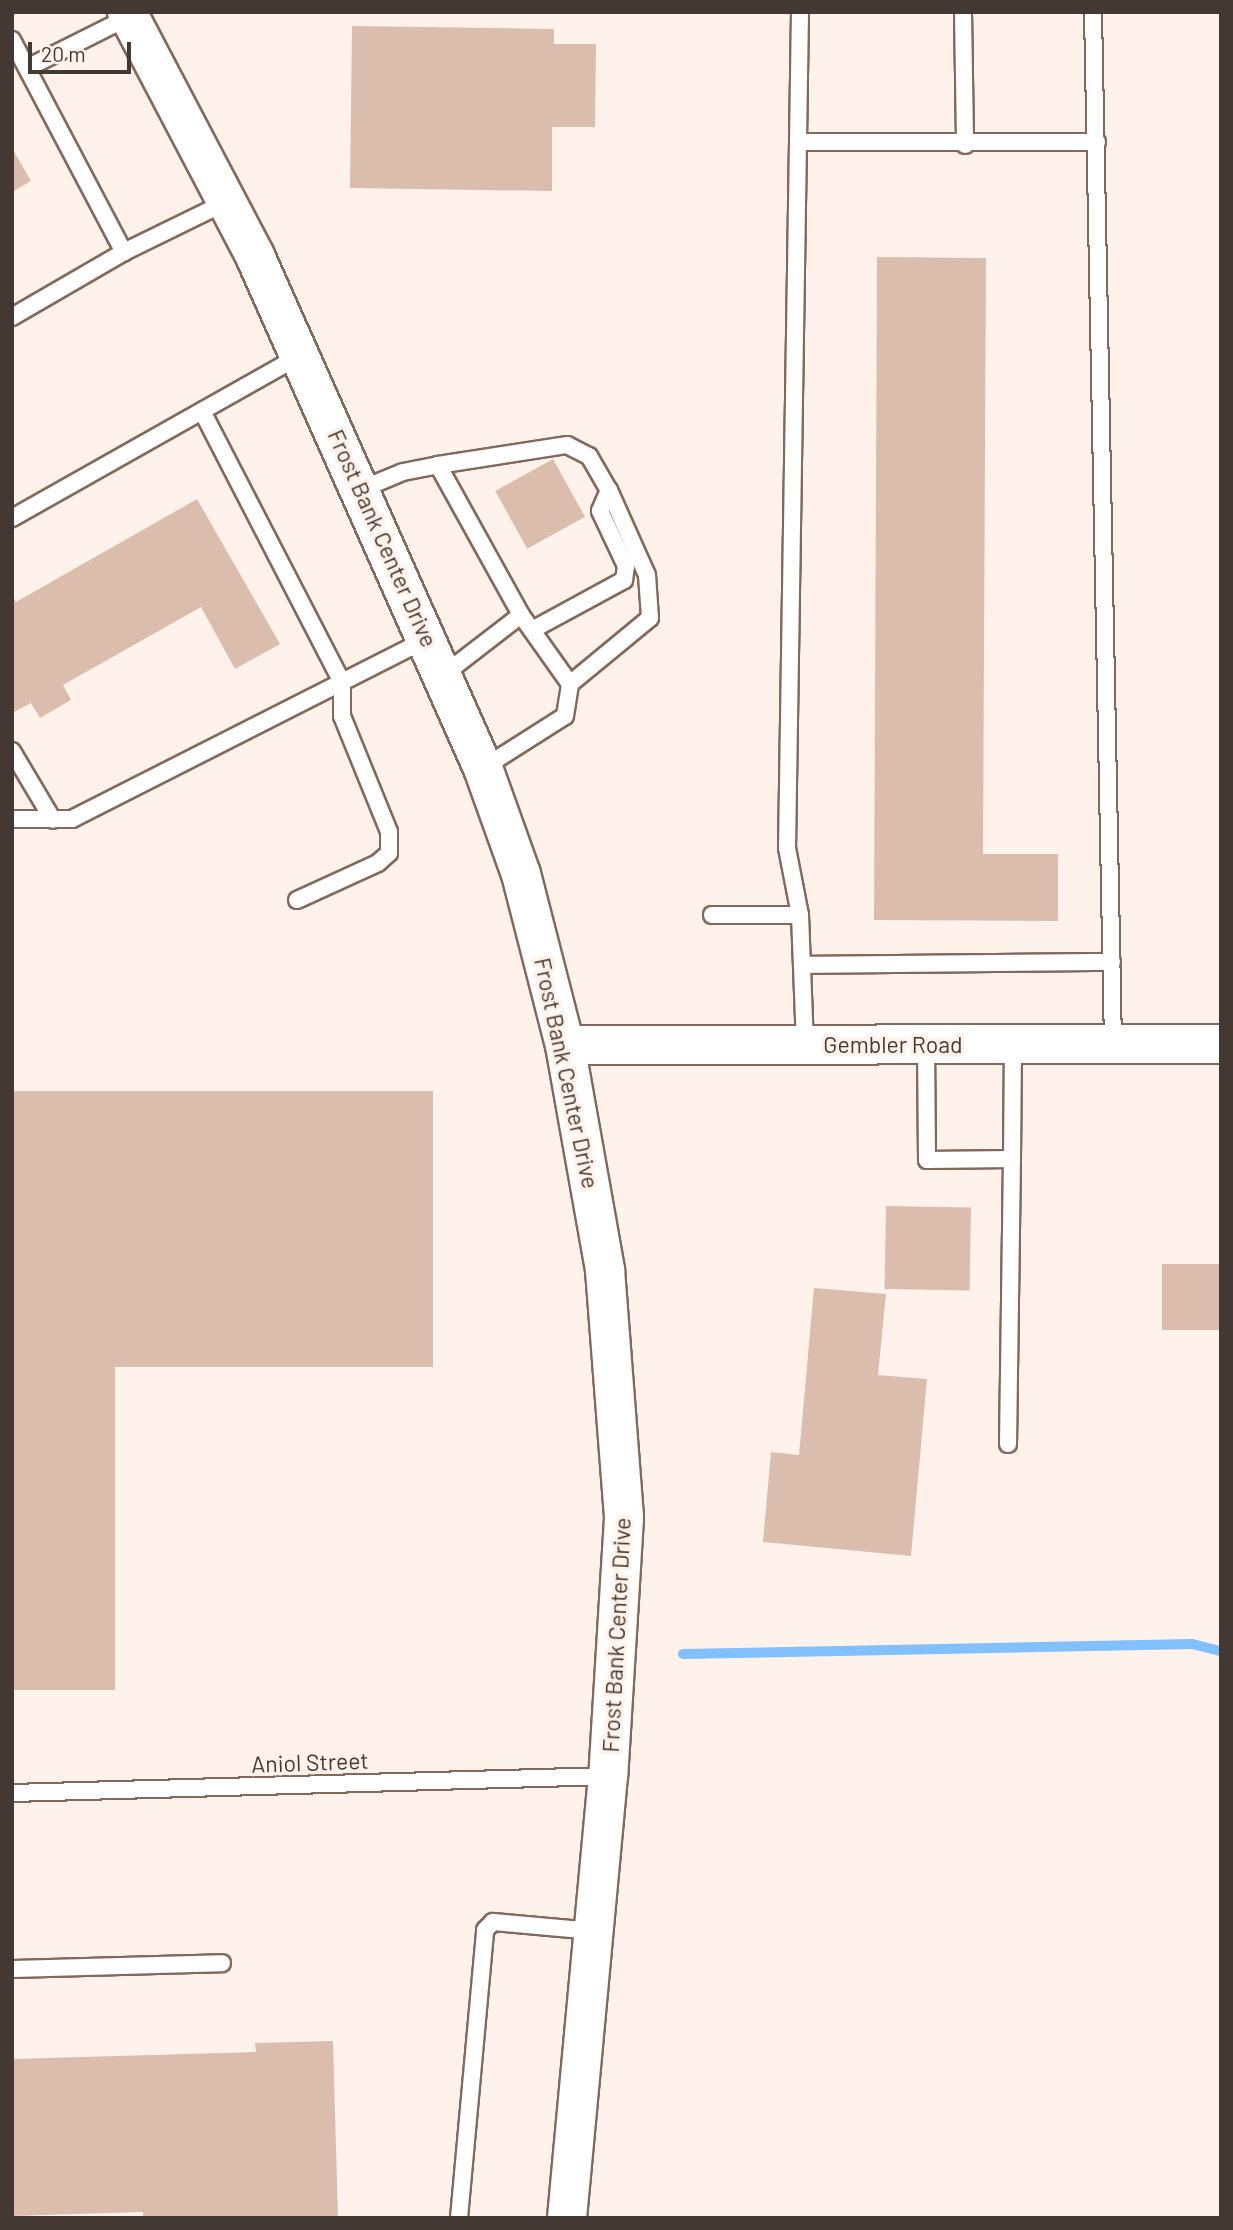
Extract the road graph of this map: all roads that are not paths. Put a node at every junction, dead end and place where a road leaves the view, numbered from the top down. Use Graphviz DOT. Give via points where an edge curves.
graph roads {
  1 [pos="800,12"];
  2 [pos="963,12"];
  3 [pos="1093,12"];
  4 [pos="128,14"];
  5 [pos="12,40"];
  6 [pos="27,68"];
  7 [pos="799,142"];
  8 [pos="1097,142"];
  9 [pos="965,145"];
  10 [pos="226,202"];
  11 [pos="124,252"];
  12 [pos="12,317"];
  13 [pos="300,356"];
  14 [pos="202,411"];
  15 [pos="438,465"];
  16 [pos="362,489"];
  17 [pos="609,490"];
  18 [pos="12,518"];
  19 [pos="521,615"];
  20 [pos="532,631"];
  21 [pos="428,639"];
  22 [pos="443,676"];
  23 [pos="342,682"];
  24 [pos="570,684"];
  25 [pos="12,751"];
  26 [pos="483,768"];
  27 [pos="12,819"];
  28 [pos="53,820"];
  29 [pos="297,900"];
  30 [pos="712,915"];
  31 [pos="800,915"];
  32 [pos="1112,962"];
  33 [pos="802,965"];
  34 [pos="926,1044"];
  35 [pos="1013,1044"];
  36 [pos="1113,1044"];
  37 [pos="1221,1044"];
  38 [pos="565,1045"];
  39 [pos="804,1045"];
  40 [pos="1012,1159"];
  41 [pos="1008,1444"];
  42 [pos="608,1776"];
  43 [pos="12,1793"];
  44 [pos="594,1931"];
  45 [pos="222,1963"];
  46 [pos="12,1969"];
  47 [pos="459,2218"];
  48 [pos="567,2218"];
  1 -- 7 [label="lane"];
  2 -- 9 [label="lane"];
  3 -- 8 [label="lane"];
  4 -- 6 [label="lane"];
  4 -- 10 [label="main road, Frost Bank Center Drive"];
  5 -- 6 [label="lane"];
  6 -- 11 [label="lane"];
  7 -- 9 [label="lane"];
  7 -- 31 [label="lane" via="787,848"];
  8 -- 9 [label="lane"];
  8 -- 32 [label="lane"];
  10 -- 11 [label="lane"];
  10 -- 13 [label="main road, Frost Bank Center Drive"];
  11 -- 12 [label="lane"];
  13 -- 14 [label="lane"];
  13 -- 16 [label="main road, Frost Bank Center Drive"];
  14 -- 18 [label="lane"];
  14 -- 23 [label="lane"];
  15 -- 16 [label="lane" via="403,472"];
  15 -- 17 [label="lane" via="567,445 589,456"];
  15 -- 19 [label="lane"];
  16 -- 21 [label="main road, Frost Bank Center Drive"];
  17 -- 20 [label="lane" via="600,511 626,566 624,580"];
  17 -- 24 [label="lane" via="647,575 650,618"];
  19 -- 20 [label="lane"];
  19 -- 22 [label="lane"];
  20 -- 24 [label="lane"];
  21 -- 22 [label="main road, Frost Bank Center Drive"];
  21 -- 23 [label="lane"];
  22 -- 26 [label="main road, Frost Bank Center Drive"];
  23 -- 28 [label="lane" via="72,819"];
  23 -- 29 [label="lane" via="342,716 389,832 389,853"];
  24 -- 26 [label="lane" via="565,716"];
  25 -- 28 [label="lane"];
  26 -- 38 [label="main road, Frost Bank Center Drive" via="522,874"];
  27 -- 28 [label="lane"];
  30 -- 31 [label="lane"];
  31 -- 33 [label="lane"];
  32 -- 33 [label="lane"];
  32 -- 36 [label="lane"];
  33 -- 39 [label="lane"];
  34 -- 35 [label="main road, Gembler Road"];
  34 -- 39 [label="main road, Gembler Road"];
  34 -- 40 [label="lane" via="927,1160"];
  35 -- 36 [label="main road, Gembler Road"];
  35 -- 40 [label="lane"];
  36 -- 37 [label="main road, Gembler Road"];
  38 -- 39 [label="main road, Gembler Road"];
  38 -- 42 [label="main road, Frost Bank Center Drive" via="605,1270 620,1428 624,1518"];
  40 -- 41 [label="lane"];
  42 -- 43 [label="lane, Aniol Street"];
  42 -- 44 [label="main road, Frost Bank Center Drive"];
  44 -- 47 [label="lane" via="493,1922 485,1930"];
  44 -- 48 [label="main road, Frost Bank Center Drive"];
  45 -- 46 [label="lane"];
}
